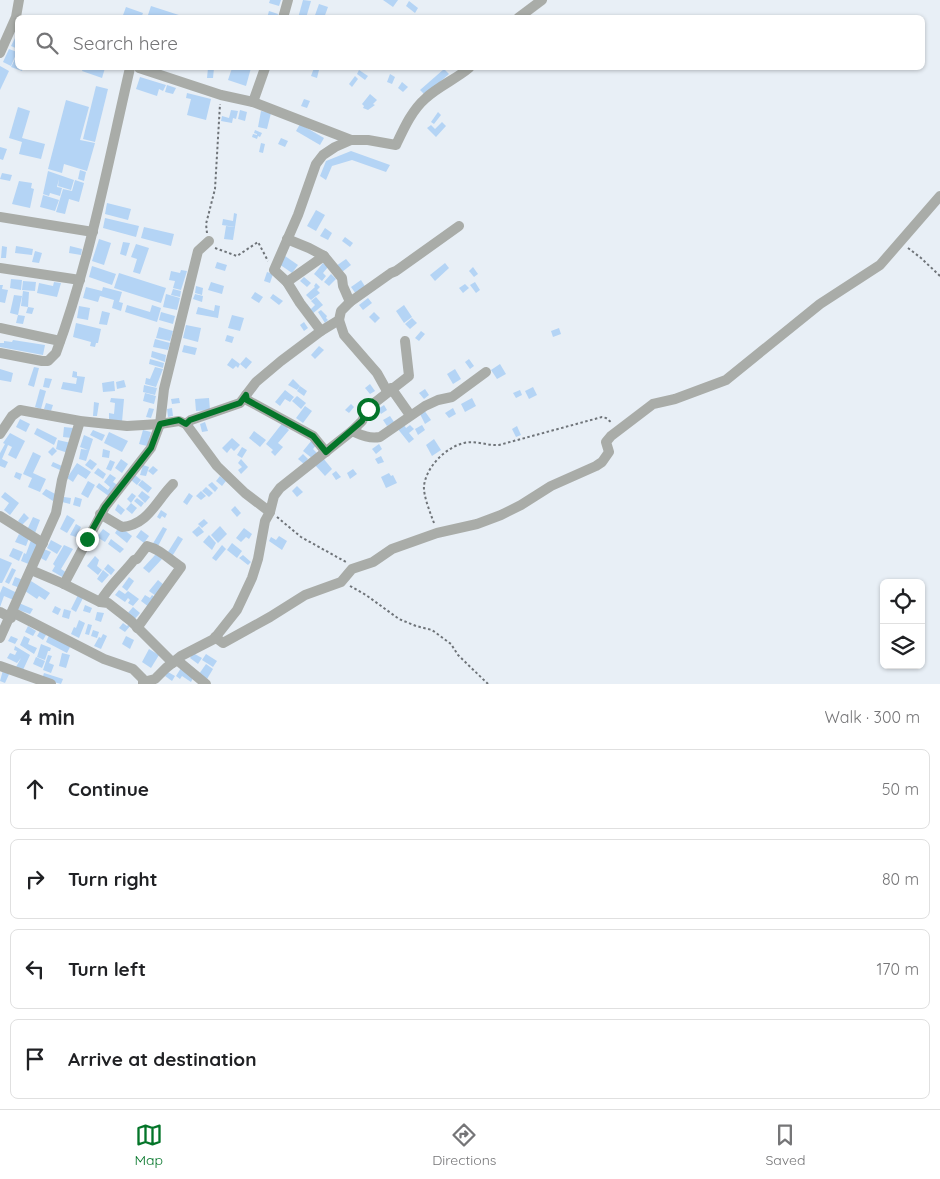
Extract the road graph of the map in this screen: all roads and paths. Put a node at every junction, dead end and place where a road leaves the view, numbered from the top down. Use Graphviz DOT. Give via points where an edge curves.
graph roads {
  1 [pos="19,0"];
  2 [pos="288,0"];
  3 [pos="542,0"];
  4 [pos="17,15"];
  5 [pos="284,15"];
  6 [pos="522,15"];
  7 [pos="15,21"];
  8 [pos="0,53"];
  9 [pos="130,70"];
  10 [pos="145,70"];
  11 [pos="264,70"];
  12 [pos="466,70"];
  13 [pos="221,94"];
  14 [pos="252,102"];
  15 [pos="350,140"];
  16 [pos="940,196"];
  17 [pos="0,217"];
  18 [pos="459,226"];
  19 [pos="93,232"];
  20 [pos="287,239"];
  21 [pos="209,241"];
  22 [pos="900,241"];
  23 [pos="324,256"];
  24 [pos="0,268"];
  25 [pos="274,270"];
  26 [pos="940,276"];
  27 [pos="80,280"];
  28 [pos="288,282"];
  29 [pos="350,302"];
  30 [pos="338,320"];
  31 [pos="0,328"];
  32 [pos="321,331"];
  33 [pos="60,341"];
  34 [pos="405,341"];
  35 [pos="0,353"];
  36 [pos="486,372"];
  37 [pos="389,389"];
  38 [pos="246,395"];
  39 [pos="410,415"];
  40 [pos="80,421"];
  41 [pos="160,424"];
  42 [pos="186,424"];
  43 [pos="620,429"];
  44 [pos="352,431"];
  45 [pos="0,434"];
  46 [pos="326,452"];
  47 [pos="173,484"];
  48 [pos="270,512"];
  49 [pos="100,514"];
  50 [pos="0,516"];
  51 [pos="437,533"];
  52 [pos="43,543"];
  53 [pos="352,569"];
  54 [pos="31,570"];
  55 [pos="342,582"];
  56 [pos="64,584"];
  57 [pos="100,602"];
  58 [pos="0,612"];
  59 [pos="12,615"];
  60 [pos="137,628"];
  61 [pos="216,637"];
  62 [pos="0,638"];
  63 [pos="174,662"];
  64 [pos="0,666"];
  65 [pos="143,683"];
  66 [pos="51,684"];
  67 [pos="206,684"];
  68 [pos="488,684"];
  1 -- 4 [label="street"];
  2 -- 5 [label="street"];
  3 -- 6 [label="street"];
  7 -- 8 [label="street"];
  9 -- 19 [label="street"];
  10 -- 13 [label="street"];
  11 -- 14 [label="street"];
  12 -- 15 [label="street" via="417,107 396,144"];
  13 -- 14 [label="street"];
  13 -- 21 [label="path" via="215,190 206,224"];
  14 -- 15 [label="street"];
  15 -- 20 [label="street" via="323,155 316,164"];
  16 -- 22 [label="street"];
  17 -- 19 [label="street"];
  18 -- 29 [label="street"];
  19 -- 27 [label="street"];
  20 -- 23 [label="street"];
  20 -- 25 [label="street"];
  21 -- 25 [label="path" via="214,248 237,256 258,242"];
  21 -- 41 [label="street" via="198,251 164,389"];
  22 -- 26 [label="path"];
  22 -- 43 [label="street" via="880,265 820,304 726,380 653,404"];
  23 -- 28 [label="street"];
  23 -- 29 [label="street" via="342,278 342,286"];
  24 -- 27 [label="street"];
  25 -- 28 [label="street"];
  27 -- 33 [label="street"];
  28 -- 32 [label="street"];
  29 -- 30 [label="street"];
  30 -- 32 [label="street"];
  30 -- 37 [label="street" via="344,335"];
  31 -- 33 [label="street"];
  32 -- 38 [label="street" via="281,360"];
  33 -- 35 [label="street" via="56,354 48,361"];
  34 -- 37 [label="street" via="409,376"];
  36 -- 39 [label="street" via="452,397 438,400"];
  37 -- 39 [label="street"];
  37 -- 44 [label="street" via="368,409"];
  38 -- 42 [label="street" via="240,403"];
  38 -- 46 [label="street" via="247,400 313,436"];
  39 -- 44 [label="street" via="380,437"];
  40 -- 41 [label="street" via="127,426"];
  40 -- 45 [label="street" via="20,410"];
  40 -- 52 [label="street" via="62,480 56,513"];
  41 -- 42 [label="street" via="179,420"];
  41 -- 49 [label="street" via="151,448"];
  42 -- 48 [label="street" via="217,466"];
  43 -- 51 [label="street" via="606,442 609,452 596,466 551,486 501,515"];
  43 -- 51 [label="path" via="602,418 499,445 465,442 454,447 433,465 424,487"];
  44 -- 46 [label="street"];
  46 -- 48 [label="street" via="280,488"];
  47 -- 49 [label="street" via="136,525 122,527"];
  48 -- 53 [label="path" via="301,537 346,562"];
  48 -- 61 [label="street" via="246,593"];
  49 -- 56 [label="street"];
  50 -- 52 [label="street"];
  51 -- 53 [label="street" via="392,549 373,562"];
  52 -- 54 [label="street"];
  53 -- 55 [label="street"];
  54 -- 56 [label="street"];
  54 -- 59 [label="street"];
  55 -- 61 [label="street" via="305,595 223,643"];
  55 -- 68 [label="path" via="399,619 432,630"];
  56 -- 57 [label="street"];
  57 -- 60 [label="street" via="119,610"];
  57 -- 60 [label="street" via="147,546 161,552 181,567"];
  58 -- 59 [label="street"];
  59 -- 62 [label="street"];
  59 -- 65 [label="street" via="104,659 133,669 140,674"];
  60 -- 63 [label="street"];
  61 -- 63 [label="street"];
  63 -- 65 [label="street" via="155,679"];
  63 -- 67 [label="street"];
  64 -- 66 [label="street"];
}
